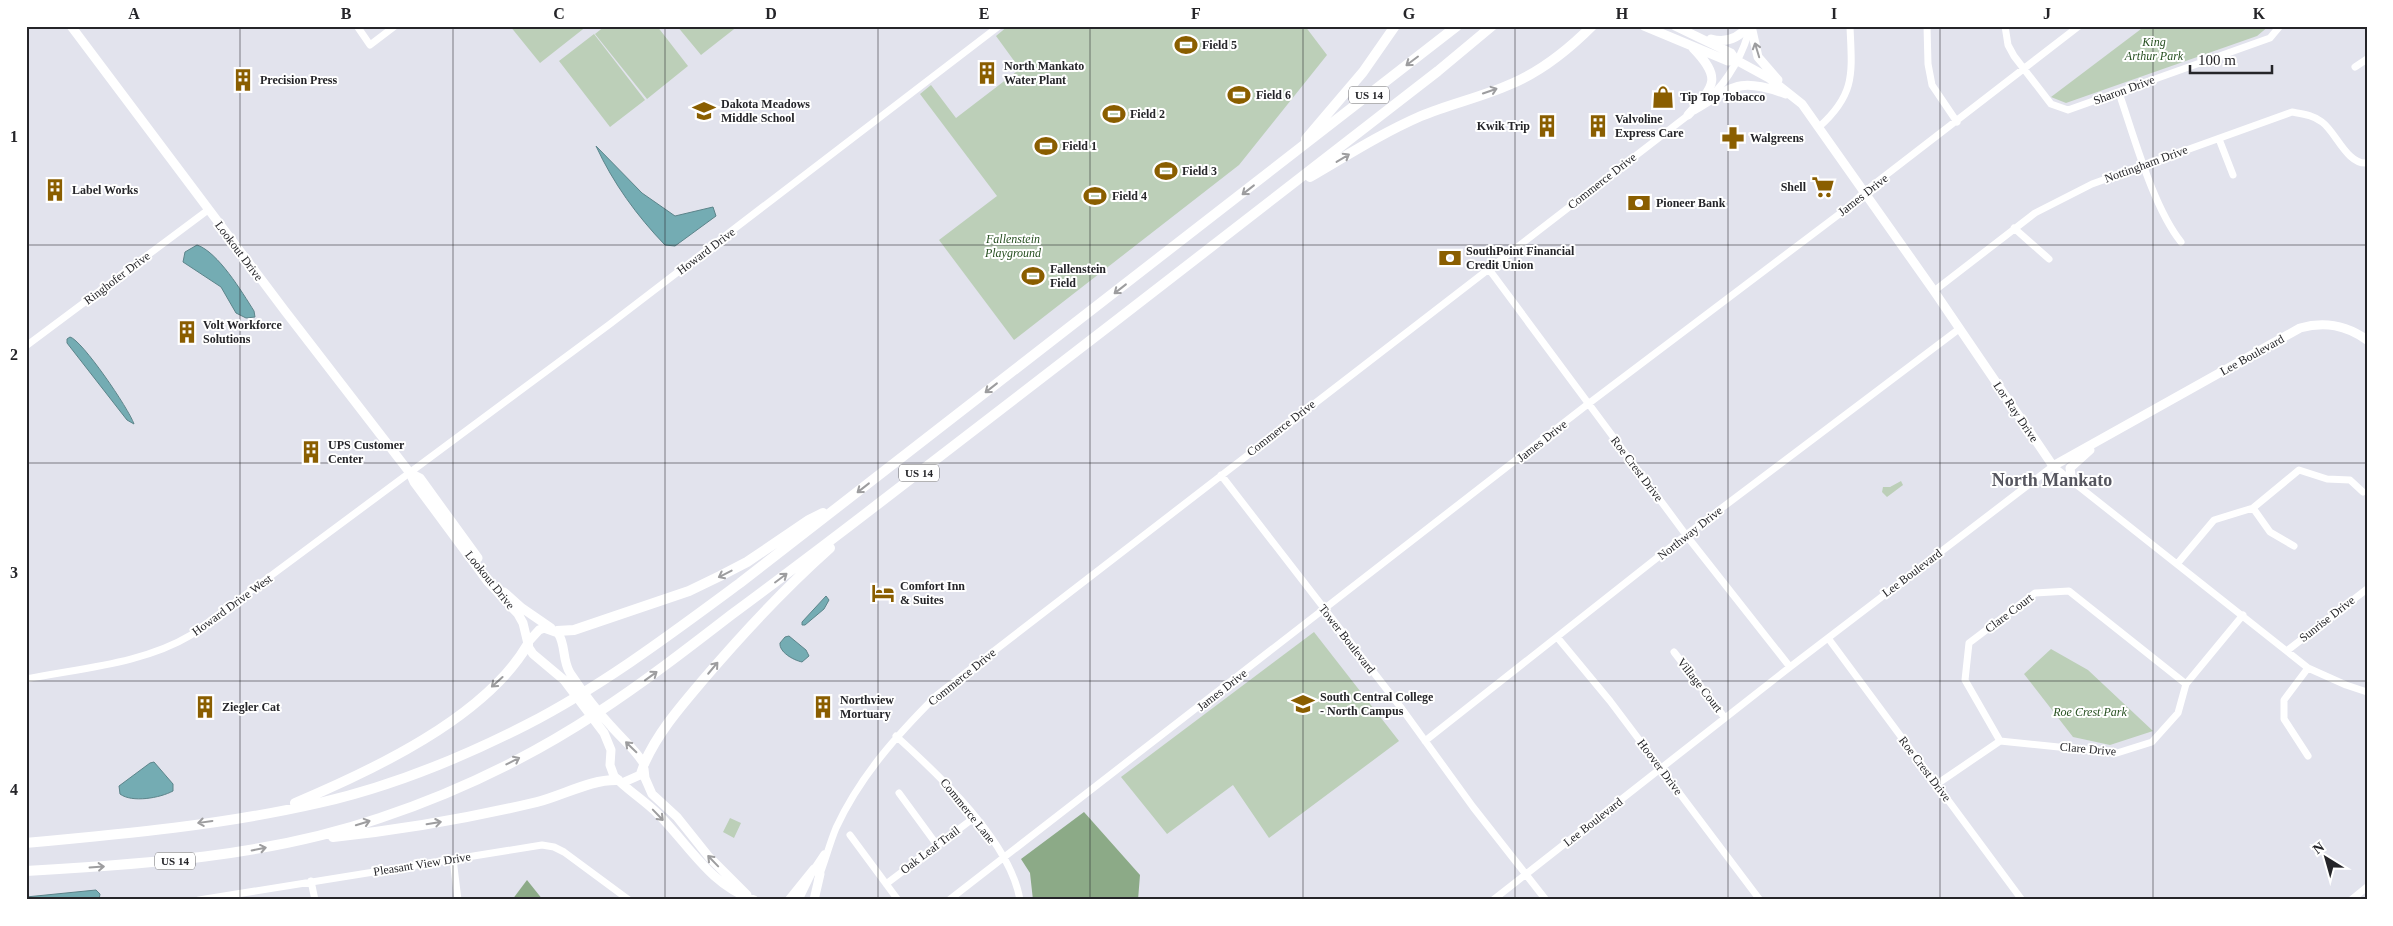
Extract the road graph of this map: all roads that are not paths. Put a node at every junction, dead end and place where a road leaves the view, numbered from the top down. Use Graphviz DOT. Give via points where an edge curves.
graph roads {
  1 [pos="71,26"];
  2 [pos="357,26"];
  3 [pos="395,26"];
  4 [pos="999,26"];
  5 [pos="1395,26"];
  6 [pos="1457,26"];
  7 [pos="1492,26"];
  8 [pos="1592,26"];
  9 [pos="1644,26"];
  10 [pos="1675,26"];
  11 [pos="1750,26"];
  12 [pos="1927,26"];
  13 [pos="2004,26"];
  14 [pos="2079,26"];
  15 [pos="2280,26"];
  16 [pos="1850,27"];
  17 [pos="1697,36"];
  18 [pos="1689,44"];
  19 [pos="2367,59"];
  20 [pos="1736,60"];
  21 [pos="2355,67"];
  22 [pos="2024,69"];
  23 [pos="2120,92"];
  24 [pos="1794,96"];
  25 [pos="1691,112"];
  26 [pos="1957,122"];
  27 [pos="1820,127"];
  28 [pos="2219,139"];
  29 [pos="1287,160"];
  30 [pos="2367,163"];
  31 [pos="2144,166"];
  32 [pos="2233,175"];
  33 [pos="1864,192"];
  34 [pos="1271,201"];
  35 [pos="208,210"];
  36 [pos="2014,228"];
  37 [pos="2181,242"];
  38 [pos="2049,259"];
  39 [pos="1488,268"];
  40 [pos="1934,292"];
  41 [pos="1959,329"];
  42 [pos="2367,340"];
  43 [pos="26,346"];
  44 [pos="1588,404"];
  45 [pos="2104,438"];
  46 [pos="2053,466"];
  47 [pos="410,473"];
  48 [pos="1221,475"];
  49 [pos="2072,483"];
  50 [pos="2362,492"];
  51 [pos="842,504"];
  52 [pos="2253,508"];
  53 [pos="849,527"];
  54 [pos="1686,535"];
  55 [pos="2294,546"];
  56 [pos="2177,564"];
  57 [pos="2367,589"];
  58 [pos="1324,610"];
  59 [pos="2243,615"];
  60 [pos="555,630"];
  61 [pos="1557,637"];
  62 [pos="1828,638"];
  63 [pos="528,642"];
  64 [pos="2288,650"];
  65 [pos="1674,652"];
  66 [pos="1790,667"];
  67 [pos="2308,668"];
  68 [pos="26,679"];
  69 [pos="2186,684"];
  70 [pos="2367,692"];
  71 [pos="1725,718"];
  72 [pos="896,736"];
  73 [pos="1425,741"];
  74 [pos="2000,741"];
  75 [pos="2308,756"];
  76 [pos="644,766"];
  77 [pos="1662,769"];
  78 [pos="620,782"];
  79 [pos="1938,784"];
  80 [pos="899,793"];
  81 [pos="271,813"];
  82 [pos="975,817"];
  83 [pos="850,835"];
  84 [pos="299,841"];
  85 [pos="26,843"];
  86 [pos="937,845"];
  87 [pos="1005,857"];
  88 [pos="452,859"];
  89 [pos="26,871"];
  90 [pos="817,871"];
  91 [pos="1525,875"];
  92 [pos="310,881"];
  93 [pos="886,884"];
  94 [pos="2367,887"];
  95 [pos="208,899"];
  96 [pos="199,900"];
  97 [pos="315,900"];
  98 [pos="458,900"];
  99 [pos="629,900"];
  100 [pos="753,900"];
  101 [pos="789,900"];
  102 [pos="800,900"];
  103 [pos="810,900"];
  104 [pos="814,900"];
  105 [pos="898,900"];
  106 [pos="949,900"];
  107 [pos="1020,900"];
  108 [pos="1493,900"];
  109 [pos="1546,900"];
  110 [pos="1760,900"];
  111 [pos="2022,900"];
  112 [pos="2351,900"];
  1 -- 35 [label="main road, Lookout Drive"];
  2 -- 3 [label="street" via="370,45"];
  4 -- 47 [label="street, Howard Drive"];
  5 -- 29 [label="highway" via="1338,103"];
  6 -- 29 [label="highway, US 14, one-way"];
  7 -- 34 [label="highway, US 14"];
  34 -- 8 [label="highway, one-way" via="1386,133 1529,75 1572,46"];
  9 -- 18 [label="main road, Lor Ray Drive"];
  10 -- 17 [label="main road, Lor Ray Drive"];
  11 -- 17 [label="main road" via="1727,41"];
  11 -- 20 [label="street, Commerce Drive"];
  24 -- 11 [label="main road, one-way" via="1758,57"];
  12 -- 26 [label="street" via="1932,85"];
  13 -- 22 [label="street, Sharon Drive" via="2008,45"];
  14 -- 22 [label="street, James Drive"];
  15 -- 23 [label="street, Sharon Drive" via="2270,38"];
  16 -- 27 [label="street" via="1852,72 1845,97 1838,110"];
  17 -- 20 [label="main road, Lor Ray Drive" via="1731,53"];
  18 -- 20 [label="main road, Lor Ray Drive" via="1728,61"];
  18 -- 25 [label="main road" via="1709,66 1712,81"];
  19 -- 21 [label="street"];
  20 -- 24 [label="main road, Lor Ray Drive"];
  20 -- 25 [label="street, Commerce Drive" via="1721,86"];
  22 -- 23 [label="street, Sharon Drive" via="2051,104 2068,110"];
  22 -- 26 [label="street, James Drive"];
  23 -- 31 [label="street"];
  24 -- 25 [label="main road" via="1762,85 1738,85"];
  24 -- 27 [label="main road, Lor Ray Drive"];
  25 -- 39 [label="street, Commerce Drive"];
  26 -- 33 [label="street, James Drive"];
  27 -- 33 [label="main road, Lor Ray Drive"];
  28 -- 30 [label="street, Nottingham Drive" via="2292,112 2308,114 2323,123 2352,157 2362,164"];
  28 -- 31 [label="street, Nottingham Drive"];
  28 -- 32 [label="street"];
  29 -- 51 [label="highway, US 14, one-way"];
  31 -- 36 [label="street, Nottingham Drive" via="2092,184 2035,213"];
  31 -- 37 [label="street" via="2172,230"];
  33 -- 40 [label="main road, Lor Ray Drive"];
  33 -- 44 [label="street, James Drive"];
  34 -- 53 [label="highway, US 14"];
  35 -- 43 [label="street, Ringhofer Drive"];
  35 -- 47 [label="main road, Lookout Drive"];
  36 -- 38 [label="street"];
  36 -- 40 [label="street, Nottingham Drive"];
  39 -- 44 [label="street, Roe Crest Drive"];
  39 -- 48 [label="street, Commerce Drive"];
  40 -- 41 [label="main road, Lor Ray Drive"];
  41 -- 46 [label="main road, Lor Ray Drive"];
  41 -- 54 [label="street, Northway Drive"];
  42 -- 45 [label="main road, Lee Boulevard" via="2340,326 2312,324 2300,328"];
  44 -- 54 [label="street, Roe Crest Drive"];
  44 -- 58 [label="street, James Drive"];
  45 -- 46 [label="main road, Lee Boulevard"];
  45 -- 49 [label="main road" via="2070,468"];
  46 -- 49 [label="street, Lor Ray Drive"];
  46 -- 62 [label="street, Lee Boulevard"];
  47 -- 60 [label="main road, Lookout Drive" via="420,478 506,594"];
  47 -- 63 [label="main road, Lookout Drive" via="488,582 518,614"];
  47 -- 68 [label="street, Howard Drive West" via="176,644 134,658"];
  48 -- 58 [label="street, Tower Boulevard"];
  48 -- 72 [label="street, Commerce Drive" via="937,695"];
  49 -- 56 [label="street, Lor Ray Drive"];
  50 -- 52 [label="street" via="2350,480 2327,479 2299,470"];
  51 -- 60 [label="highway, one-way" via="809,520 747,562 689,591 574,630"];
  51 -- 81 [label="highway, US 14" via="672,633 599,683 526,725 399,779 320,803"];
  52 -- 55 [label="street" via="2270,532"];
  52 -- 56 [label="street" via="2214,520"];
  76 -- 53 [label="highway, US 14, one-way" via="670,720 748,627"];
  84 -- 53 [label="highway, US 14, one-way" via="426,801 482,777 565,733 653,674"];
  54 -- 61 [label="street, Northway Drive"];
  54 -- 66 [label="street, Roe Crest Drive"];
  56 -- 59 [label="street, Lor Ray Drive"];
  57 -- 64 [label="street, Sunrise Drive"];
  58 -- 73 [label="street, Tower Boulevard"];
  58 -- 87 [label="street, James Drive"];
  59 -- 64 [label="street, Lor Ray Drive"];
  59 -- 69 [label="street, Clare Drive"];
  60 -- 63 [label="main road" via="539,630"];
  76 -- 60 [label="main road, Lookout Drive, one-way" via="637,752 619,735 566,666 563,642"];
  61 -- 73 [label="street, Northway Drive"];
  61 -- 77 [label="street, Hoover Drive"];
  62 -- 66 [label="street, Lee Boulevard"];
  62 -- 79 [label="street, Roe Crest Drive"];
  63 -- 78 [label="main road, Lookout Drive" via="533,654 555,671 598,725 608,742 611,771"];
  63 -- 81 [label="highway, one-way" via="496,684 412,747 337,786"];
  64 -- 67 [label="street, Lor Ray Drive"];
  65 -- 71 [label="street, Village Court"];
  66 -- 71 [label="street, Lee Boulevard"];
  67 -- 70 [label="street, Lor Ray Drive"];
  67 -- 75 [label="street" via="2284,700 2284,719"];
  69 -- 74 [label="street, Clare Drive" via="2178,713 2152,742 2117,753"];
  69 -- 74 [label="street, Clare Court" via="2069,591 2035,593 1969,643 1965,680"];
  71 -- 77 [label="street, Lee Boulevard"];
  72 -- 82 [label="street, Commerce Lane" via="955,791"];
  72 -- 90 [label="street, Commerce Drive" via="854,794"];
  73 -- 91 [label="street, Tower Boulevard"];
  74 -- 79 [label="street"];
  76 -- 78 [label="main road" via="634,779"];
  100 -- 76 [label="main road, Lookout Drive, one-way" via="652,794"];
  77 -- 91 [label="street, Lee Boulevard"];
  77 -- 110 [label="street, Hoover Drive"];
  84 -- 78 [label="highway, one-way" via="369,834 468,817 546,799 601,780"];
  78 -- 100 [label="main road, Lookout Drive, one-way" via="658,814 723,885"];
  79 -- 111 [label="street, Roe Crest Drive"];
  80 -- 86 [label="street"];
  81 -- 85 [label="highway, US 14, one-way" via="104,836"];
  82 -- 86 [label="street, Oak Leaf Trail"];
  82 -- 87 [label="street, Commerce Lane"];
  83 -- 93 [label="street"];
  89 -- 84 [label="highway, US 14, one-way" via="168,862"];
  86 -- 93 [label="street, Oak Leaf Trail"];
  87 -- 106 [label="street, James Drive"];
  87 -- 107 [label="street, Commerce Lane" via="1015,875"];
  88 -- 92 [label="street, Pleasant View Drive"];
  88 -- 98 [label="street"];
  88 -- 99 [label="street, Pleasant View Drive" via="542,845 554,847"];
  90 -- 101 [label="main road"];
  90 -- 102 [label="street, Commerce Drive"];
  90 -- 103 [label="street, Commerce Drive"];
  90 -- 104 [label="main road"];
  91 -- 108 [label="street, Lee Boulevard"];
  91 -- 109 [label="street, Tower Boulevard"];
  92 -- 95 [label="street, Pleasant View Drive"];
  92 -- 97 [label="street"];
  93 -- 105 [label="street"];
  94 -- 112 [label="street"];
  95 -- 96 [label="street, Pleasant View Drive"];
}
